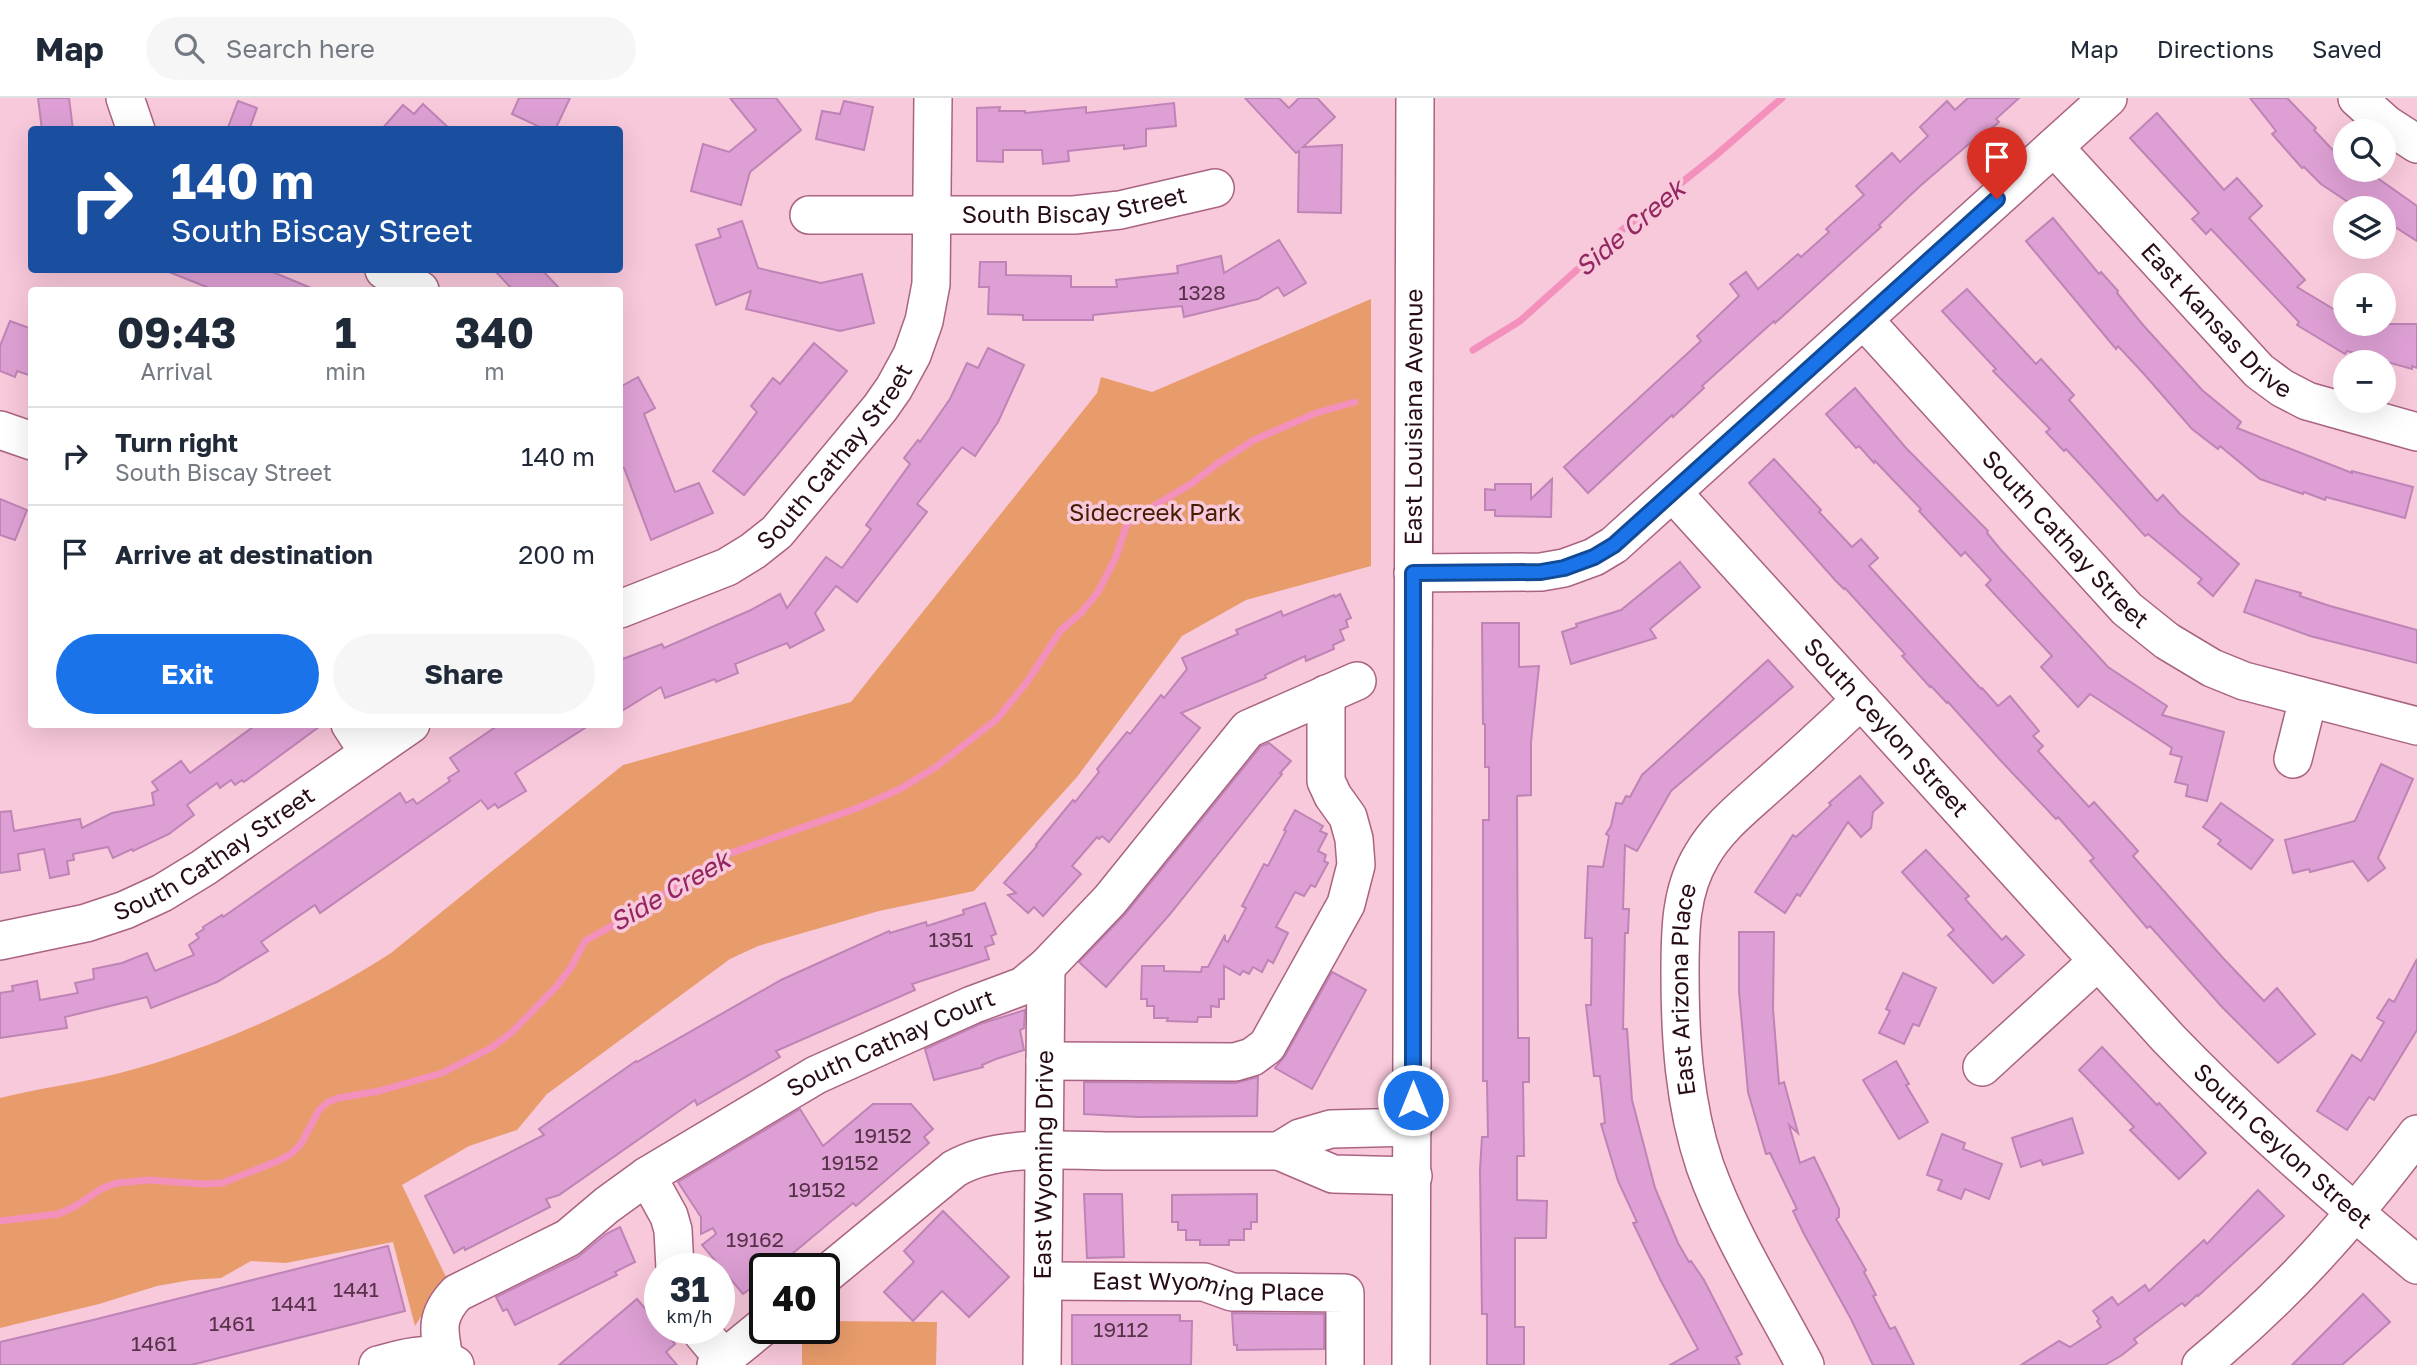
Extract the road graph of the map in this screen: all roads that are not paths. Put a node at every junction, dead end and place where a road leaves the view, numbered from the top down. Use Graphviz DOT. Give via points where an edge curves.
graph roads {
  1 [pos="125,98"];
  2 [pos="933,98"];
  3 [pos="1415,98"];
  4 [pos="2108,98"];
  5 [pos="2357,98"];
  6 [pos="134,126"];
  7 [pos="2417,144"];
  8 [pos="2054,147"];
  9 [pos="1215,188"];
  10 [pos="809,215"];
  11 [pos="933,215"];
  12 [pos="393,273"];
  13 [pos="422,283"];
  14 [pos="1864,320"];
  15 [pos="0,430"];
  16 [pos="2417,432"];
  17 [pos="28,440"];
  18 [pos="1673,493"];
  19 [pos="1413,573"];
  20 [pos="623,608"];
  21 [pos="2308,699"];
  22 [pos="1861,700"];
  23 [pos="2417,726"];
  24 [pos="397,728"];
  25 [pos="360,739"];
  26 [pos="2293,759"];
  27 [pos="0,940"];
  28 [pos="2098,961"];
  29 [pos="1046,967"];
  30 [pos="1045,1061"];
  31 [pos="1982,1067"];
  32 [pos="1413,1127"];
  33 [pos="2417,1134"];
  34 [pos="1045,1151"];
  35 [pos="1279,1151"];
  36 [pos="1413,1175"];
  37 [pos="647,1177"];
  38 [pos="2356,1214"];
  39 [pos="674,1253"];
  40 [pos="840,1263"];
  41 [pos="2417,1265"];
  42 [pos="1043,1281"];
  43 [pos="749,1338"];
  44 [pos="708,1344"];
  45 [pos="450,1361"];
  46 [pos="720,1362"];
  47 [pos="377,1365"];
  48 [pos="1042,1365"];
  49 [pos="1345,1365"];
  50 [pos="1411,1365"];
  51 [pos="1805,1365"];
  52 [pos="2201,1365"];
  1 -- 6 [label="street"];
  2 -- 11 [label="street, South Cathay Street"];
  3 -- 19 [label="street, East Louisiana Avenue"];
  4 -- 8 [label="street"];
  5 -- 7 [label="street"];
  8 -- 14 [label="street"];
  8 -- 16 [label="street, East Kansas Drive" via="2259,371 2307,401"];
  9 -- 11 [label="street, South Biscay Street" via="1120,210 1074,215"];
  10 -- 11 [label="street"];
  11 -- 20 [label="street, South Cathay Street" via="931,284 924,321 912,355 880,408 777,532 753,551 727,567"];
  12 -- 13 [label="street"];
  14 -- 18 [label="street"];
  14 -- 21 [label="street, South Cathay Street" via="2127,609 2212,668"];
  15 -- 17 [label="street"];
  18 -- 19 [label="street" via="1614,545 1564,568"];
  18 -- 22 [label="street, South Ceylon Street"];
  19 -- 32 [label="street, East Louisiana Avenue"];
  21 -- 23 [label="street, South Cathay Street"];
  21 -- 26 [label="street"];
  22 -- 28 [label="street, South Ceylon Street"];
  22 -- 51 [label="street, East Arizona Place" via="1721,828 1691,877 1682,908 1680,1011 1692,1118 1724,1211"];
  24 -- 25 [label="street, South Cathay Street"];
  25 -- 27 [label="street, South Cathay Street" via="203,868 162,893 86,923"];
  28 -- 31 [label="street"];
  28 -- 38 [label="street, South Ceylon Street" via="2221,1094"];
  29 -- 30 [label="street, East Wyoming Drive"];
  29 -- 30 [label="street, South Cathay Court" via="1110,900 1248,729 1341,688 1326,781 1348,817 1356,865 1346,904 1267,1046 1235,1062"];
  29 -- 37 [label="street, South Cathay Court" via="1023,986 816,1075"];
  30 -- 34 [label="street, East Wyoming Drive"];
  32 -- 35 [label="street" via="1331,1129 1300,1138"];
  32 -- 36 [label="street, East Louisiana Avenue"];
  33 -- 38 [label="street"];
  34 -- 35 [label="street"];
  34 -- 40 [label="street" via="968,1161"];
  34 -- 42 [label="street, East Wyoming Drive"];
  35 -- 36 [label="street" via="1333,1174"];
  36 -- 50 [label="street, East Louisiana Avenue"];
  37 -- 39 [label="street" via="669,1216"];
  37 -- 45 [label="street, South Cathay Court" via="568,1238 457,1293 440,1322"];
  38 -- 41 [label="street, South Ceylon Street"];
  38 -- 52 [label="street" via="2277,1298"];
  42 -- 48 [label="street, East Wyoming Drive"];
  42 -- 49 [label="street, East Wyoming Place" via="1204,1282 1232,1292 1345,1293"];
  43 -- 46 [label="street"];
  44 -- 46 [label="street"];
  45 -- 47 [label="street" via="418,1355"];
}
